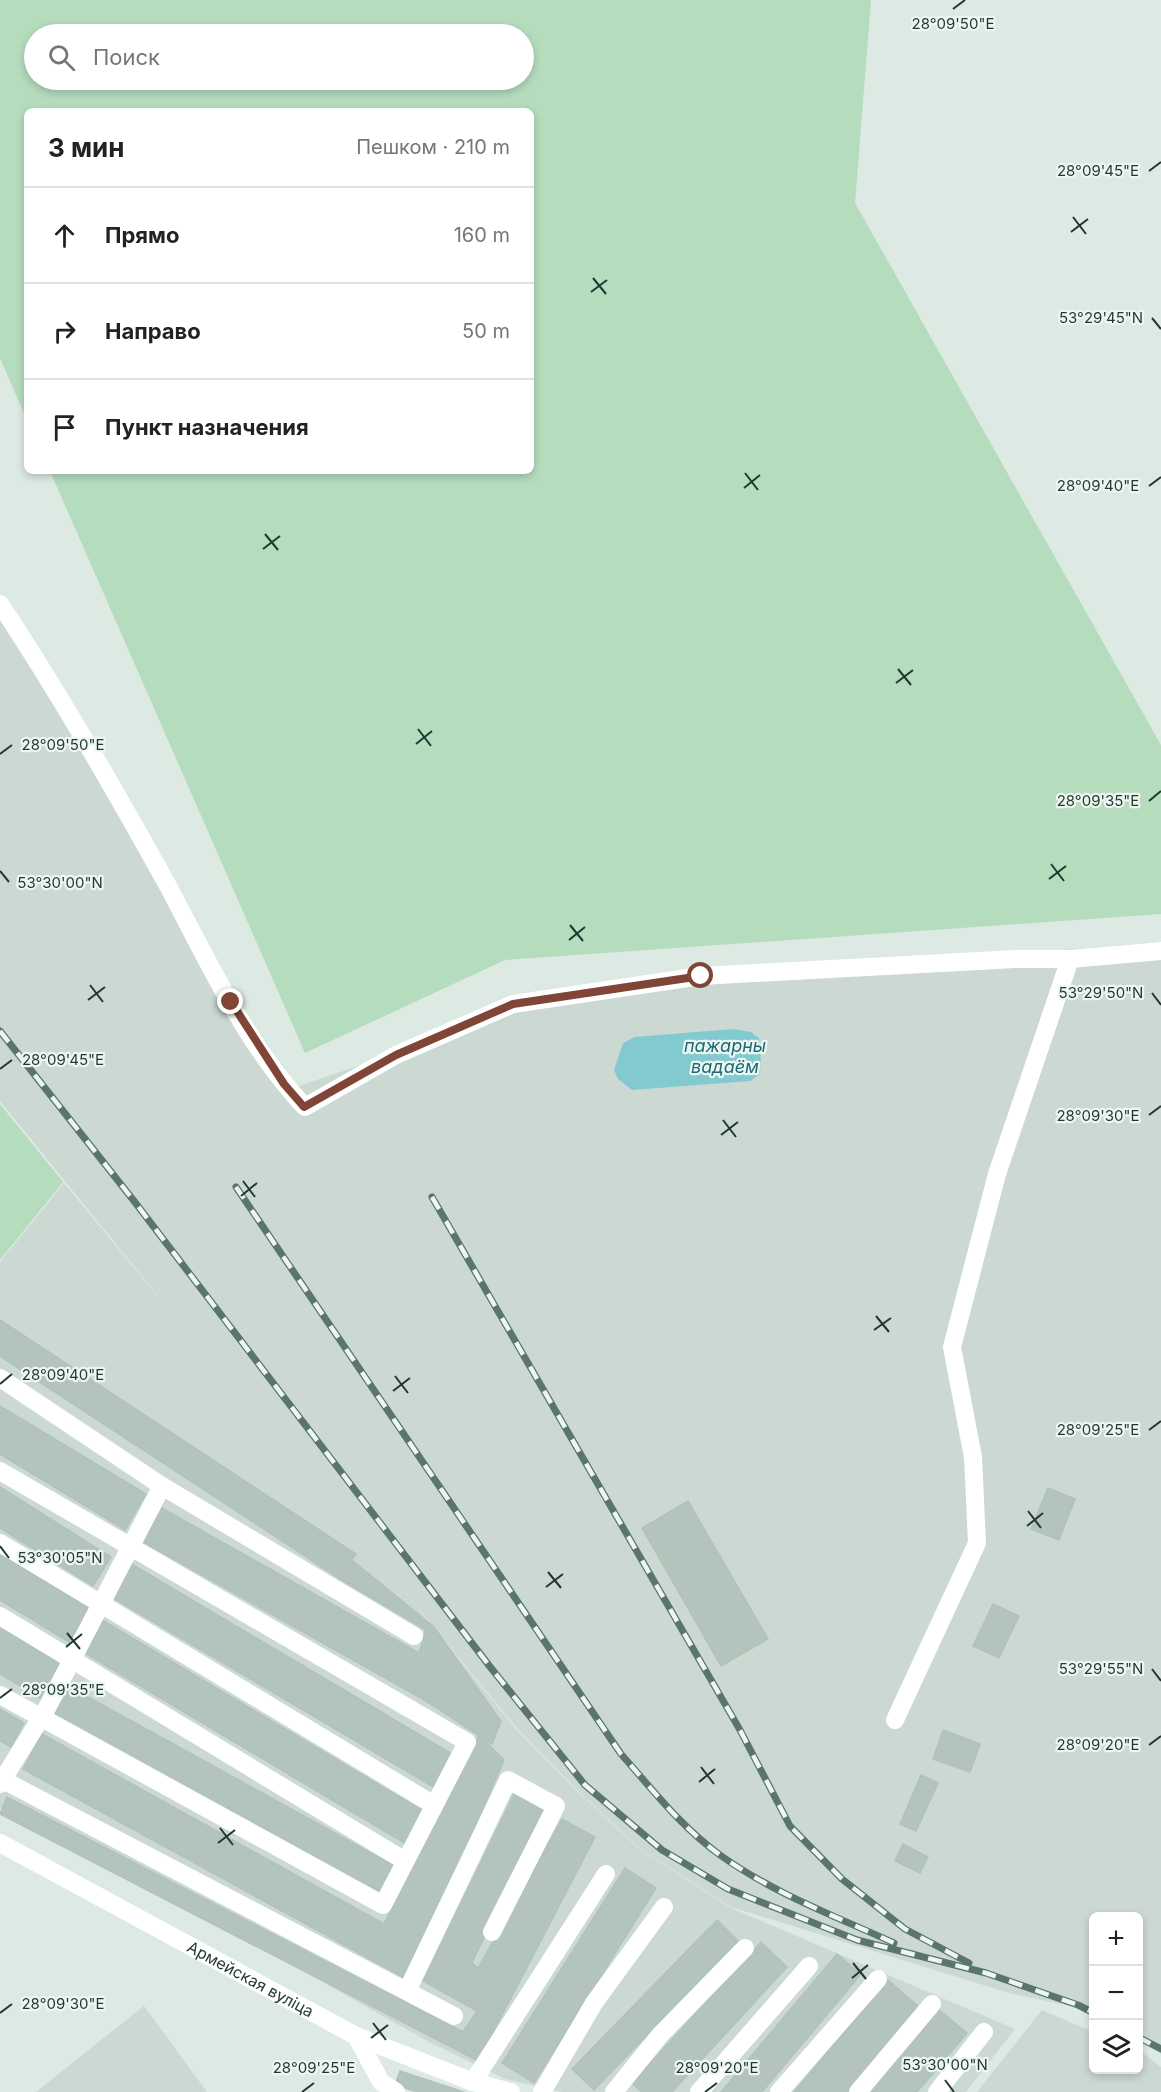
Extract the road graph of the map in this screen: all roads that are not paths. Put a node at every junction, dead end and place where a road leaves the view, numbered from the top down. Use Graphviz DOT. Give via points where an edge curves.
graph roads {
  1 [pos="0,604"];
  2 [pos="1161,951"];
  3 [pos="1070,959"];
  4 [pos="0,1378"];
  5 [pos="0,1472"];
  6 [pos="162,1486"];
  7 [pos="0,1543"];
  8 [pos="129,1547"];
  9 [pos="99,1604"];
  10 [pos="0,1616"];
  11 [pos="414,1636"];
  12 [pos="70,1658"];
  13 [pos="0,1695"];
  14 [pos="40,1718"];
  15 [pos="895,1720"];
  16 [pos="7,1757"];
  17 [pos="1,1782"];
  18 [pos="434,1804"];
  19 [pos="0,1843"];
  20 [pos="405,1861"];
  21 [pos="606,1874"];
  22 [pos="664,1907"];
  23 [pos="492,1932"];
  24 [pos="745,1948"];
  25 [pos="809,1966"];
  26 [pos="878,1979"];
  27 [pos="407,1991"];
  28 [pos="932,2004"];
  29 [pos="454,2016"];
  30 [pos="984,2032"];
  31 [pos="356,2036"];
  32 [pos="473,2082"];
  33 [pos="396,2092"];
  34 [pos="511,2092"];
  35 [pos="542,2092"];
  36 [pos="614,2092"];
  37 [pos="699,2092"];
  38 [pos="779,2092"];
  39 [pos="858,2092"];
  40 [pos="937,2092"];
  1 -- 3 [label="street" via="115,790 231,1002 284,1084 304,1107 396,1055 513,1004 701,976"];
  2 -- 3 [label="street"];
  3 -- 15 [label="street" via="997,1174 952,1347 973,1457 977,1542"];
  4 -- 6 [label="street"];
  5 -- 8 [label="street"];
  6 -- 8 [label="street"];
  6 -- 11 [label="street"];
  7 -- 9 [label="street"];
  8 -- 9 [label="street"];
  8 -- 18 [label="street" via="466,1742"];
  9 -- 12 [label="street"];
  9 -- 18 [label="street"];
  10 -- 12 [label="street"];
  12 -- 14 [label="street"];
  12 -- 20 [label="street"];
  13 -- 14 [label="street"];
  14 -- 16 [label="street"];
  14 -- 20 [label="street" via="383,1905"];
  16 -- 17 [label="street"];
  17 -- 27 [label="street"];
  18 -- 20 [label="street"];
  19 -- 31 [label="street, Армейская вуліца"];
  21 -- 32 [label="street"];
  22 -- 35 [label="street" via="594,2002"];
  23 -- 27 [label="street" via="556,1806 508,1780"];
  24 -- 36 [label="street" via="660,2035"];
  25 -- 37 [label="street"];
  26 -- 38 [label="street"];
  27 -- 29 [label="street"];
  28 -- 39 [label="street"];
  30 -- 40 [label="street"];
  31 -- 32 [label="street, Армейская вуліца"];
  31 -- 33 [label="street" via="381,2082"];
  32 -- 34 [label="street, Армейская вуліца"];
}
